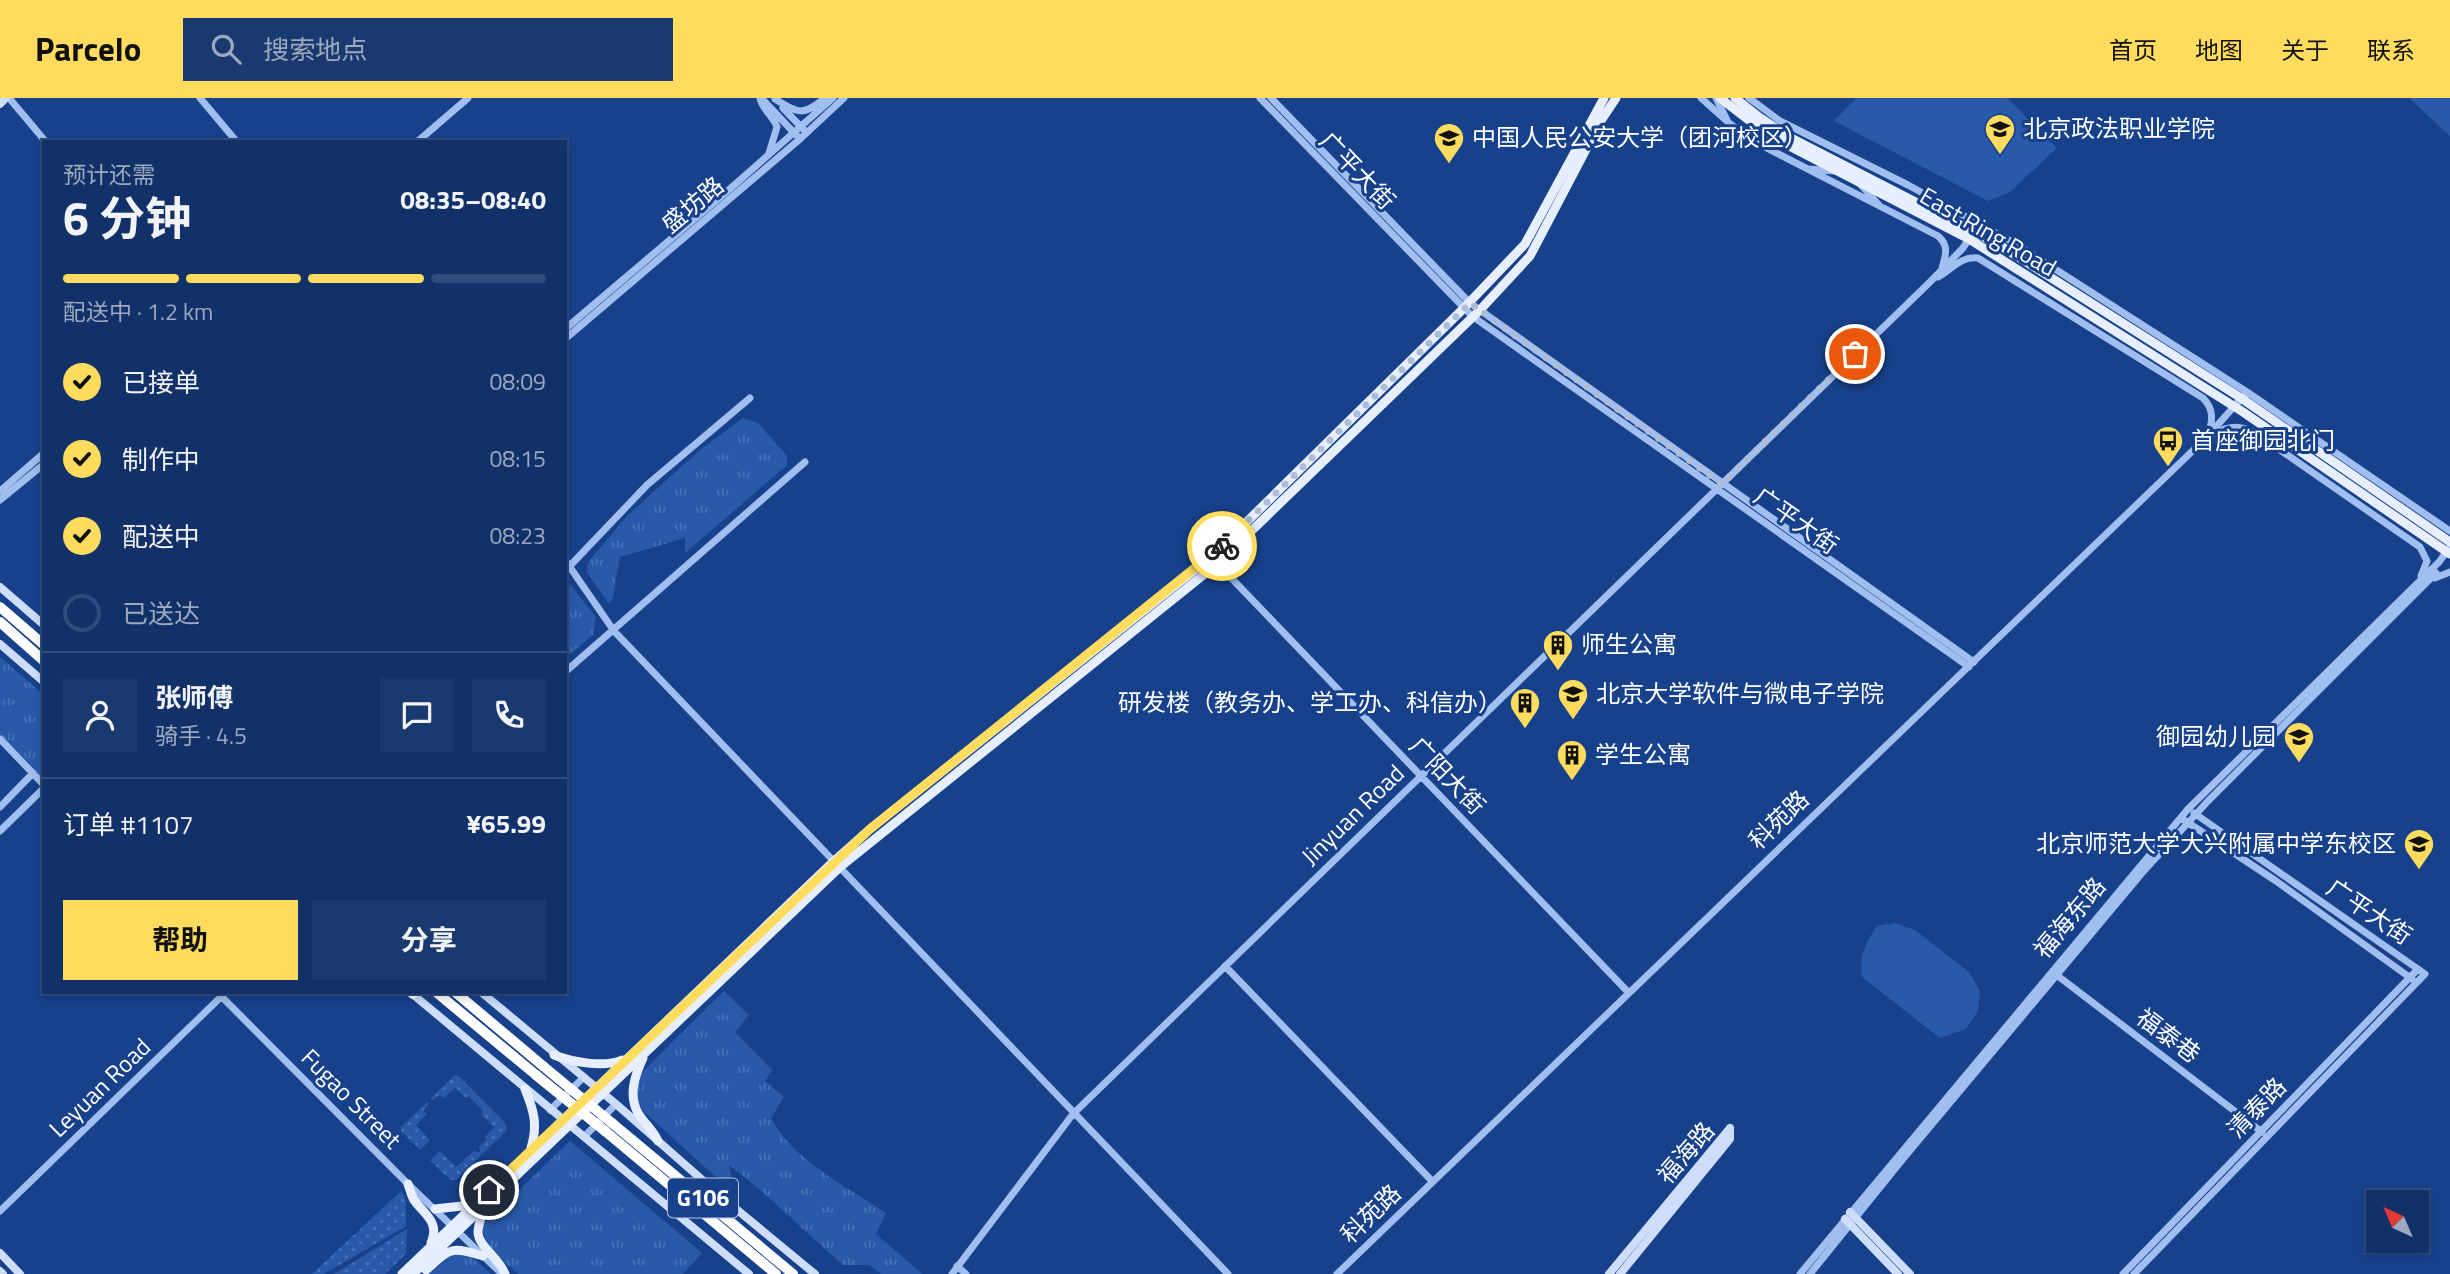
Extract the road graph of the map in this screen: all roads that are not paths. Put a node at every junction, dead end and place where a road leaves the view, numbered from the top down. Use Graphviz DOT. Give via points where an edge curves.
graph roads {
  1 [pos="8,98"];
  2 [pos="200,98"];
  3 [pos="468,98"];
  4 [pos="760,98"];
  5 [pos="825,98"];
  6 [pos="833,98"];
  7 [pos="844,98"];
  8 [pos="1260,98"];
  9 [pos="1271,98"];
  10 [pos="1604,98"];
  11 [pos="1616,98"];
  12 [pos="1702,98"];
  13 [pos="1718,98"];
  14 [pos="1735,98"];
  15 [pos="1749,98"];
  16 [pos="774,99"];
  17 [pos="0,103"];
  18 [pos="1729,123"];
  19 [pos="804,130"];
  20 [pos="1783,133"];
  21 [pos="1809,135"];
  22 [pos="797,136"];
  23 [pos="44,140"];
  24 [pos="235,140"];
  25 [pos="418,140"];
  26 [pos="766,158"];
  27 [pos="1804,168"];
  28 [pos="1837,172"];
  29 [pos="1886,174"];
  30 [pos="1858,182"];
  31 [pos="1915,201"];
  32 [pos="1883,208"];
  33 [pos="1974,231"];
  34 [pos="1978,258"];
  35 [pos="2003,261"];
  36 [pos="1940,271"];
  37 [pos="2073,280"];
  38 [pos="1931,281"];
  39 [pos="2090,302"];
  40 [pos="1466,306"];
  41 [pos="1476,313"];
  42 [pos="2118,319"];
  43 [pos="567,328"];
  44 [pos="2148,328"];
  45 [pos="567,337"];
  46 [pos="2122,349"];
  47 [pos="2151,354"];
  48 [pos="2166,364"];
  49 [pos="2183,386"];
  50 [pos="2244,395"];
  51 [pos="750,398"];
  52 [pos="2234,407"];
  53 [pos="2244,426"];
  54 [pos="2266,428"];
  55 [pos="2206,438"];
  56 [pos="42,455"];
  57 [pos="805,462"];
  58 [pos="42,466"];
  59 [pos="1720,486"];
  60 [pos="0,491"];
  61 [pos="2369,499"];
  62 [pos="0,500"];
  63 [pos="2390,526"];
  64 [pos="2450,531"];
  65 [pos="2449,550"];
  66 [pos="1214,560"];
  67 [pos="567,566"];
  68 [pos="2450,571"];
  69 [pos="0,587"];
  70 [pos="2408,597"];
  71 [pos="0,607"];
  72 [pos="0,622"];
  73 [pos="42,623"];
  74 [pos="614,631"];
  75 [pos="42,643"];
  76 [pos="0,644"];
  77 [pos="42,659"];
  78 [pos="1972,664"];
  79 [pos="567,670"];
  80 [pos="42,680"];
  81 [pos="0,739"];
  82 [pos="33,773"];
  83 [pos="1420,776"];
  84 [pos="42,784"];
  85 [pos="42,788"];
  86 [pos="0,807"];
  87 [pos="2188,808"];
  88 [pos="2195,814"];
  89 [pos="2184,821"];
  90 [pos="0,831"];
  91 [pos="837,864"];
  92 [pos="1225,966"];
  93 [pos="2422,971"];
  94 [pos="2054,973"];
  95 [pos="2413,980"];
  96 [pos="1628,992"];
  97 [pos="221,994"];
  98 [pos="412,994"];
  99 [pos="439,994"];
  100 [pos="456,994"];
  101 [pos="483,994"];
  102 [pos="647,1051"];
  103 [pos="555,1055"];
  104 [pos="627,1058"];
  105 [pos="540,1071"];
  106 [pos="584,1077"];
  107 [pos="524,1089"];
  108 [pos="599,1090"];
  109 [pos="616,1104"];
  110 [pos="550,1110"];
  111 [pos="1073,1114"];
  112 [pos="566,1122"];
  113 [pos="608,1127"];
  114 [pos="2262,1132"];
  115 [pos="584,1137"];
  116 [pos="658,1141"];
  117 [pos="530,1150"];
  118 [pos="499,1180"];
  119 [pos="1432,1181"];
  120 [pos="408,1184"];
  121 [pos="484,1208"];
  122 [pos="435,1209"];
  123 [pos="0,1211"];
  124 [pos="1850,1218"];
  125 [pos="456,1229"];
  126 [pos="430,1248"];
  127 [pos="0,1253"];
  128 [pos="483,1256"];
  129 [pos="957,1266"];
  130 [pos="20,1274"];
  131 [pos="402,1274"];
  132 [pos="413,1274"];
  133 [pos="419,1274"];
  134 [pos="503,1274"];
  135 [pos="750,1274"];
  136 [pos="776,1274"];
  137 [pos="793,1274"];
  138 [pos="815,1274"];
  139 [pos="952,1274"];
  140 [pos="967,1274"];
  141 [pos="1228,1274"];
  142 [pos="1337,1274"];
  143 [pos="1609,1274"];
  144 [pos="1620,1274"];
  145 [pos="1800,1274"];
  146 [pos="1810,1274"];
  147 [pos="1898,1274"];
  148 [pos="1910,1274"];
  149 [pos="2123,1274"];
  150 [pos="2134,1274"];
  1 -- 17 [label="main road"];
  1 -- 23 [label="street"];
  2 -- 24 [label="street"];
  3 -- 25 [label="street"];
  4 -- 22 [label="street"];
  4 -- 26 [label="street" via="777,127"];
  5 -- 16 [label="street" via="803,112"];
  6 -- 19 [label="street, 盛坊路"];
  7 -- 19 [label="street, 盛坊路"];
  8 -- 40 [label="street, 广平大街"];
  9 -- 40 [label="street, 广平大街"];
  10 -- 40 [label="main road" via="1525,244"];
  11 -- 41 [label="main road" via="1530,256"];
  12 -- 18 [label="street"];
  13 -- 18 [label="street"];
  13 -- 28 [label="main road, East Ring Road" via="1768,135"];
  14 -- 20 [label="main road, East Ring Road"];
  15 -- 21 [label="street"];
  16 -- 19 [label="street"];
  18 -- 27 [label="street"];
  19 -- 22 [label="street, 盛坊路"];
  20 -- 21 [label="street"];
  20 -- 31 [label="main road, East Ring Road"];
  21 -- 29 [label="street"];
  22 -- 26 [label="street, 盛坊路"];
  22 -- 45 [label="street, 盛坊路"];
  26 -- 43 [label="street, 盛坊路"];
  27 -- 28 [label="street"];
  27 -- 32 [label="street"];
  28 -- 30 [label="main road, East Ring Road"];
  29 -- 31 [label="street"];
  29 -- 33 [label="street"];
  30 -- 32 [label="street"];
  30 -- 33 [label="main road, East Ring Road"];
  31 -- 33 [label="main road, East Ring Road"];
  32 -- 36 [label="street" via="1945,242"];
  33 -- 35 [label="main road, East Ring Road"];
  33 -- 36 [label="street, Jinyuan Road"];
  33 -- 37 [label="street" via="2016,244"];
  33 -- 39 [label="main road, East Ring Road"];
  34 -- 35 [label="street"];
  34 -- 38 [label="street" via="1960,261"];
  34 -- 46 [label="street"];
  35 -- 47 [label="main road, East Ring Road"];
  36 -- 38 [label="street, Jinyuan Road"];
  37 -- 39 [label="street"];
  37 -- 44 [label="street"];
  38 -- 59 [label="street, Jinyuan Road"];
  39 -- 42 [label="main road, East Ring Road"];
  40 -- 41 [label="street, 广平大街"];
  40 -- 66 [label="main road"];
  41 -- 59 [label="street, 广平大街"];
  41 -- 66 [label="main road"];
  42 -- 44 [label="street"];
  42 -- 50 [label="main road, East Ring Road"];
  44 -- 50 [label="street"];
  46 -- 47 [label="street"];
  46 -- 49 [label="street"];
  47 -- 48 [label="main road, East Ring Road"];
  48 -- 49 [label="street"];
  48 -- 52 [label="main road, East Ring Road"];
  49 -- 55 [label="street" via="2210,405 2212,422"];
  50 -- 52 [label="street, 科苑路"];
  50 -- 64 [label="street"];
  50 -- 65 [label="main road, East Ring Road"];
  51 -- 67 [label="street" via="647,485"];
  52 -- 54 [label="main road, East Ring Road"];
  52 -- 55 [label="street, 科苑路"];
  53 -- 54 [label="street"];
  53 -- 55 [label="street" via="2231,426"];
  53 -- 63 [label="street"];
  54 -- 61 [label="main road, East Ring Road"];
  55 -- 78 [label="street, 科苑路"];
  56 -- 60 [label="street"];
  57 -- 74 [label="street"];
  58 -- 62 [label="street"];
  59 -- 78 [label="street, 广平大街"];
  59 -- 83 [label="street, Jinyuan Road"];
  61 -- 63 [label="street"];
  61 -- 65 [label="main road, East Ring Road"];
  63 -- 70 [label="street" via="2425,553 2425,571"];
  65 -- 70 [label="street, 福海东路"];
  66 -- 83 [label="street, 广阳大街"];
  66 -- 91 [label="main road"];
  67 -- 74 [label="street"];
  68 -- 70 [label="street"];
  69 -- 73 [label="main road"];
  70 -- 87 [label="street, 福海东路"];
  70 -- 88 [label="street, 福海东路"];
  71 -- 75 [label="highway"];
  72 -- 77 [label="highway"];
  74 -- 79 [label="street"];
  74 -- 91 [label="street"];
  76 -- 80 [label="main road"];
  78 -- 96 [label="street, 科苑路"];
  81 -- 82 [label="street"];
  82 -- 84 [label="street"];
  82 -- 86 [label="street"];
  83 -- 92 [label="street, Jinyuan Road"];
  83 -- 96 [label="street, 广阳大街"];
  85 -- 90 [label="street"];
  87 -- 88 [label="street, 广平大街"];
  87 -- 89 [label="street, 福海东路"];
  88 -- 89 [label="street, 福海东路"];
  88 -- 93 [label="street, 广平大街"];
  89 -- 94 [label="street, 福海东路"];
  89 -- 95 [label="street, 广平大街"];
  91 -- 102 [label="main road"];
  91 -- 104 [label="main road"];
  91 -- 111 [label="street"];
  92 -- 111 [label="street, Jinyuan Road"];
  92 -- 119 [label="street"];
  93 -- 95 [label="street, 清泰路"];
  94 -- 114 [label="street, 福泰巷"];
  94 -- 124 [label="street, 福海东路"];
  95 -- 114 [label="street, 清泰路"];
  95 -- 150 [label="street, 清泰路"];
  96 -- 119 [label="street, 科苑路"];
  97 -- 120 [label="street, Fugao Street"];
  97 -- 123 [label="street, Leyuan Road"];
  98 -- 107 [label="main road"];
  99 -- 105 [label="highway, G106"];
  100 -- 105 [label="highway, G106"];
  101 -- 103 [label="main road"];
  102 -- 108 [label="main road"];
  102 -- 116 [label="main road" via="634,1078 633,1098 638,1114"];
  103 -- 104 [label="main road" via="604,1063"];
  103 -- 106 [label="main road"];
  104 -- 108 [label="main road"];
  105 -- 113 [label="highway, G106, bridge"];
  106 -- 108 [label="main road"];
  106 -- 110 [label="street"];
  107 -- 110 [label="main road"];
  107 -- 117 [label="main road" via="536,1122"];
  108 -- 109 [label="main road"];
  108 -- 112 [label="main road"];
  109 -- 115 [label="street"];
  109 -- 116 [label="main road"];
  110 -- 112 [label="main road"];
  111 -- 129 [label="street, Jinyuan Road"];
  111 -- 141 [label="street"];
  112 -- 115 [label="main road"];
  112 -- 117 [label="main road"];
  112 -- 121 [label="main road"];
  113 -- 136 [label="highway, G106"];
  113 -- 137 [label="highway, G106"];
  114 -- 149 [label="street, 清泰路"];
  115 -- 135 [label="main road"];
  116 -- 138 [label="main road"];
  117 -- 118 [label="main road"];
  118 -- 122 [label="main road" via="484,1186 462,1206"];
  118 -- 125 [label="main road"];
  119 -- 142 [label="street, 科苑路"];
  120 -- 122 [label="street, Fugao Street"];
  120 -- 126 [label="main road" via="413,1198 432,1220"];
  121 -- 125 [label="main road"];
  121 -- 134 [label="main road" via="479,1238 501,1264"];
  122 -- 125 [label="street, Fugao Street"];
  124 -- 145 [label="street, 福海东路"];
  124 -- 146 [label="street, 福海东路"];
  124 -- 147 [label="main road"];
  124 -- 148 [label="main road"];
  125 -- 126 [label="main road"];
  125 -- 128 [label="street, Fugao Street"];
  125 -- 132 [label="main road"];
  126 -- 131 [label="main road"];
  127 -- 130 [label="main road"];
  128 -- 133 [label="main road" via="448,1251"];
  128 -- 134 [label="street, Fugao Street"];
  129 -- 139 [label="street, Jinyuan Road"];
  129 -- 140 [label="street"];
  143 -- 144 [label="main road, 福海路" via="1730,1128 1730,1139"];
}
